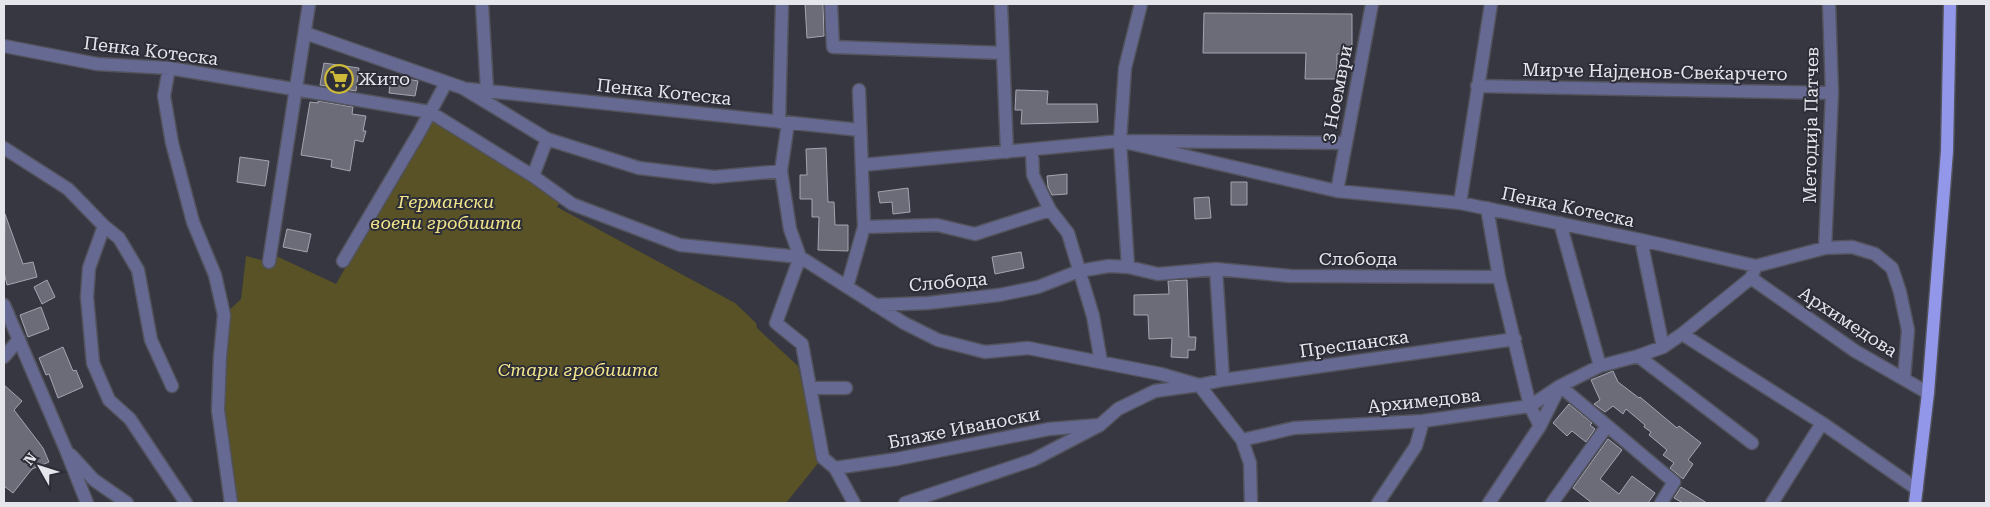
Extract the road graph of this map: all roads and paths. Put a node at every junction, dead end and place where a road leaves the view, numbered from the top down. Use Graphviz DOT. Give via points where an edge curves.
graph roads {
  1 [pos="309,4"];
  2 [pos="482,4"];
  3 [pos="782,4"];
  4 [pos="831,4"];
  5 [pos="1001,4"];
  6 [pos="1141,4"];
  7 [pos="1372,4"];
  8 [pos="1490,4"];
  9 [pos="1829,4"];
  10 [pos="1950,4"];
  11 [pos="304,33"];
  12 [pos="4,46"];
  13 [pos="1003,53"];
  14 [pos="169,68"];
  15 [pos="446,83"];
  16 [pos="1477,86"];
  17 [pos="295,88"];
  18 [pos="859,90"];
  19 [pos="1832,93"];
  20 [pos="484,95"];
  21 [pos="430,112"];
  22 [pos="784,123"];
  23 [pos="860,130"];
  24 [pos="547,139"];
  25 [pos="1120,141"];
  26 [pos="1346,143"];
  27 [pos="4,148"];
  28 [pos="1032,150"];
  29 [pos="1008,152"];
  30 [pos="862,164"];
  31 [pos="781,171"];
  32 [pos="533,176"];
  33 [pos="1337,191"];
  34 [pos="1460,203"];
  35 [pos="1487,208"];
  36 [pos="1050,210"];
  37 [pos="1560,223"];
  38 [pos="104,226"];
  39 [pos="864,227"];
  40 [pos="1641,240"];
  41 [pos="1825,248"];
  42 [pos="800,257"];
  43 [pos="269,262"];
  44 [pos="343,262"];
  45 [pos="1756,266"];
  46 [pos="1128,267"];
  47 [pos="1216,269"];
  48 [pos="1079,271"];
  49 [pos="1499,277"];
  50 [pos="1751,278"];
  51 [pos="847,287"];
  52 [pos="4,305"];
  53 [pos="875,305"];
  54 [pos="1682,334"];
  55 [pos="19,339"];
  56 [pos="1515,339"];
  57 [pos="1663,347"];
  58 [pos="1638,356"];
  59 [pos="4,357"];
  60 [pos="1101,362"];
  61 [pos="1600,366"];
  62 [pos="1904,379"];
  63 [pos="1223,380"];
  64 [pos="1199,385"];
  65 [pos="172,386"];
  66 [pos="1560,386"];
  67 [pos="810,388"];
  68 [pos="846,388"];
  69 [pos="1928,393"];
  70 [pos="1530,406"];
  71 [pos="1423,421"];
  72 [pos="1822,423"];
  73 [pos="1100,425"];
  74 [pos="1540,426"];
  75 [pos="1607,426"];
  76 [pos="1242,440"];
  77 [pos="1752,443"];
  78 [pos="66,450"];
  79 [pos="836,468"];
  80 [pos="1917,489"];
  81 [pos="87,503"];
  82 [pos="127,503"];
  83 [pos="186,503"];
  84 [pos="231,503"];
  85 [pos="854,503"];
  86 [pos="905,503"];
  87 [pos="1251,503"];
  88 [pos="1378,503"];
  89 [pos="1489,503"];
  90 [pos="1552,503"];
  91 [pos="1662,503"];
  92 [pos="1772,503"];
  93 [pos="1915,503"];
  1 -- 11 [label="street"];
  2 -- 20 [label="street"];
  3 -- 22 [label="street"];
  4 -- 13 [label="street" via="833,47"];
  5 -- 13 [label="street"];
  6 -- 25 [label="street" via="1125,68"];
  7 -- 26 [label="street, 3 Ноември"];
  8 -- 16 [label="street"];
  9 -- 19 [label="street, Методиjа Патчев"];
  10 -- 69 [label="main road" via="1947,151"];
  11 -- 15 [label="street, Пенка Котеска"];
  11 -- 17 [label="street"];
  12 -- 14 [label="street, Пенка Котеска" via="97,64"];
  13 -- 29 [label="street"];
  14 -- 17 [label="street, Пенка Котеска"];
  14 -- 84 [label="street" via="164,96 172,143 193,222 215,275 224,315 218,410"];
  15 -- 20 [label="street, Пенка Котеска"];
  15 -- 21 [label="street"];
  16 -- 19 [label="street, Мирче Најденов-Свеќарчето"];
  16 -- 34 [label="street"];
  17 -- 21 [label="street, Пенка Котеска"];
  17 -- 43 [label="street"];
  18 -- 23 [label="street"];
  19 -- 41 [label="street, Методиjа Патчев"];
  20 -- 22 [label="street, Пенка Котеска"];
  20 -- 24 [label="street, Пенка Котеска"];
  21 -- 32 [label="street, Пенка Котеска"];
  21 -- 44 [label="street"];
  22 -- 23 [label="street, Пенка Котеска"];
  22 -- 31 [label="street"];
  23 -- 30 [label="street"];
  24 -- 31 [label="street, Пенка Котеска" via="639,168 714,177"];
  24 -- 32 [label="street"];
  25 -- 26 [label="street, Пенка Котеска"];
  25 -- 28 [label="street, Пенка Котеска"];
  25 -- 33 [label="street, Пенка Котеска"];
  25 -- 46 [label="street"];
  26 -- 33 [label="street, 3 Ноември"];
  27 -- 38 [label="street" via="68,189"];
  28 -- 29 [label="street, Пенка Котеска"];
  28 -- 36 [label="street" via="1034,176"];
  29 -- 30 [label="street, Пенка Котеска"];
  30 -- 39 [label="street"];
  31 -- 42 [label="street" via="790,228"];
  32 -- 42 [label="street, Пенка Котеска" via="572,204 680,245"];
  33 -- 34 [label="street, Пенка Котеска"];
  34 -- 35 [label="street, Пенка Котеска"];
  35 -- 37 [label="street, Пенка Котеска"];
  35 -- 49 [label="street"];
  36 -- 39 [label="street" via="975,234 937,225"];
  36 -- 48 [label="street" via="1068,233"];
  37 -- 40 [label="street, Пенка Котеска"];
  37 -- 61 [label="street"];
  38 -- 65 [label="street" via="119,238 138,270 151,340"];
  38 -- 83 [label="street" via="89,268 86,297 93,363 109,400 130,419"];
  39 -- 51 [label="street"];
  40 -- 45 [label="street, Пенка Котеска"];
  40 -- 57 [label="street"];
  41 -- 45 [label="street, Пенка Котеска"];
  41 -- 62 [label="street, Пенка Котеска" via="1852,247 1875,254 1892,268 1908,330"];
  42 -- 51 [label="street"];
  42 -- 67 [label="street" via="776,323 802,344"];
  45 -- 50 [label="street, Архимедова"];
  46 -- 47 [label="street, Слобода" via="1158,274"];
  46 -- 48 [label="street, Слобода" via="1108,266"];
  47 -- 49 [label="street, Слобода" via="1290,276"];
  47 -- 63 [label="street"];
  48 -- 53 [label="street, Слобода" via="1038,288 1000,295"];
  48 -- 60 [label="street" via="1093,316"];
  49 -- 56 [label="street"];
  50 -- 54 [label="street, Архимедова"];
  50 -- 62 [label="street, Архимедова" via="1855,351"];
  51 -- 53 [label="street"];
  52 -- 55 [label="street"];
  53 -- 60 [label="street" via="938,340 985,352 1028,348"];
  54 -- 57 [label="street, Архимедова"];
  54 -- 72 [label="street"];
  55 -- 59 [label="street"];
  55 -- 78 [label="street"];
  56 -- 63 [label="street, Преспанска"];
  56 -- 70 [label="street"];
  57 -- 58 [label="street, Архимедова"];
  58 -- 61 [label="street, Архимедова"];
  58 -- 77 [label="street"];
  60 -- 64 [label="street"];
  61 -- 66 [label="street, Архимедова"];
  62 -- 69 [label="street, Архимедова"];
  63 -- 64 [label="street, Преспанска"];
  64 -- 73 [label="street" via="1155,391 1118,408"];
  64 -- 76 [label="street"];
  66 -- 70 [label="street, Архимедова"];
  66 -- 74 [label="street"];
  66 -- 75 [label="street"];
  67 -- 68 [label="street"];
  67 -- 79 [label="street" via="823,458"];
  69 -- 80 [label="main road"];
  70 -- 71 [label="street, Архимедова"];
  70 -- 74 [label="street"];
  71 -- 76 [label="street, Архимедова" via="1294,428"];
  71 -- 88 [label="street" via="1416,446"];
  72 -- 80 [label="street"];
  72 -- 92 [label="street"];
  73 -- 79 [label="street, Блаже Иваноски" via="1050,429"];
  73 -- 86 [label="street" via="1033,460"];
  74 -- 89 [label="street"];
  75 -- 90 [label="street"];
  75 -- 91 [label="street" via="1674,482"];
  76 -- 87 [label="street" via="1250,463"];
  78 -- 81 [label="street"];
  78 -- 82 [label="street" via="94,480"];
  79 -- 85 [label="street"];
  80 -- 93 [label="main road"];
}
